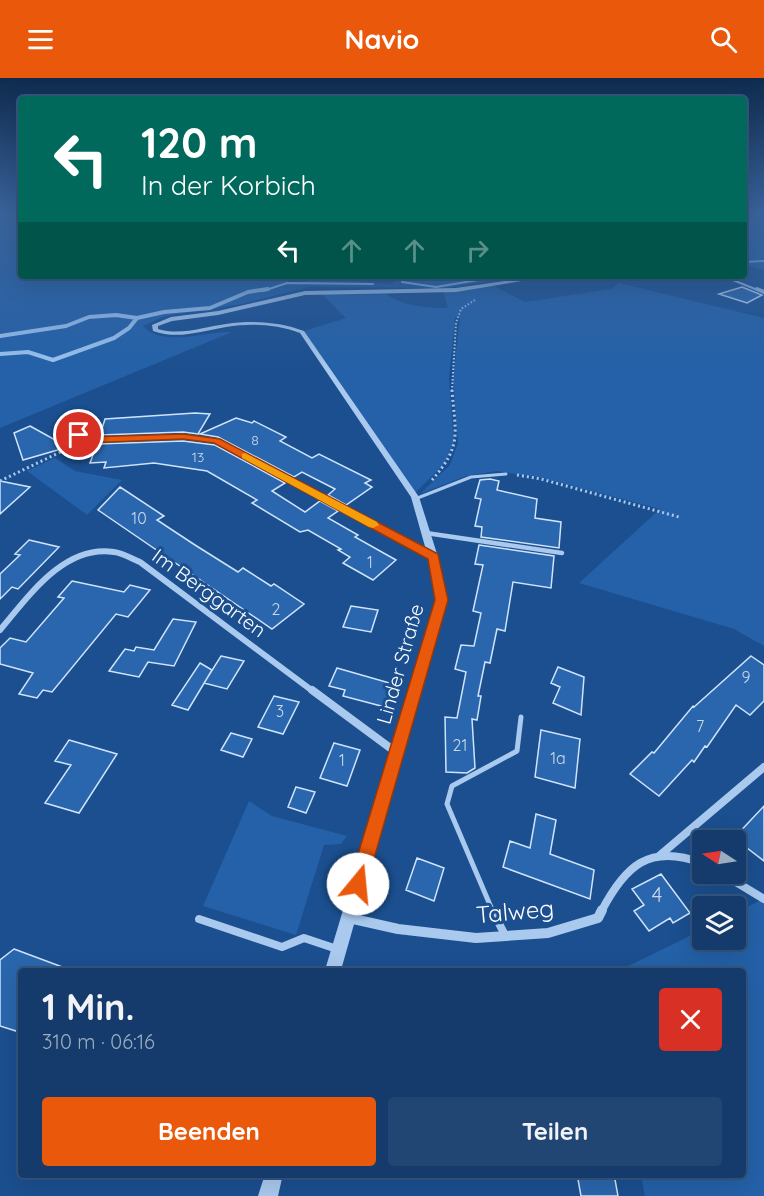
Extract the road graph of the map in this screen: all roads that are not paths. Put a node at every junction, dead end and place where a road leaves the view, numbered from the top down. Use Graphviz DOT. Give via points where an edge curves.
graph roads {
  1 [pos="530,279"];
  2 [pos="731,279"];
  3 [pos="764,292"];
  4 [pos="79,435"];
  5 [pos="506,474"];
  6 [pos="415,498"];
  7 [pos="426,533"];
  8 [pos="562,553"];
  9 [pos="433,556"];
  10 [pos="0,630"];
  11 [pos="521,717"];
  12 [pos="397,753"];
  13 [pos="764,767"];
  14 [pos="657,858"];
  15 [pos="692,859"];
  16 [pos="739,884"];
  17 [pos="764,899"];
  18 [pos="349,918"];
  19 [pos="199,919"];
  20 [pos="505,935"];
  21 [pos="339,950"];
  22 [pos="334,968"];
  23 [pos="273,1178"];
  24 [pos="268,1196"];
  1 -- 6 [label="street, Linder Straße" via="456,290 305,292 155,325 155,330 171,333 268,323 302,332"];
  2 -- 3 [label="street"];
  4 -- 9 [label="street" via="85,440 183,436 216,441"];
  5 -- 6 [label="lane" via="466,477"];
  6 -- 7 [label="street, Linder Straße"];
  7 -- 8 [label="lane"];
  7 -- 9 [label="street, Linder Straße"];
  9 -- 12 [label="street, Linder Straße" via="441,600"];
  10 -- 12 [label="street, Im Berggarten" via="58,566 90,552 114,551 140,562"];
  11 -- 20 [label="lane" via="517,751 452,786 447,804 484,895"];
  12 -- 18 [label="street, Linder Straße"];
  13 -- 14 [label="street, Talweg"];
  14 -- 15 [label="street, Talweg" via="668,855"];
  14 -- 20 [label="street, Talweg" via="642,861 619,880 598,918 548,933"];
  16 -- 17 [label="street"];
  18 -- 20 [label="street, Talweg" via="398,929 476,938"];
  18 -- 21 [label="street, Linder Straße"];
  19 -- 21 [label="lane" via="282,947 304,938"];
  21 -- 22 [label="street, Linder Straße"];
  23 -- 24 [label="street"];
}
